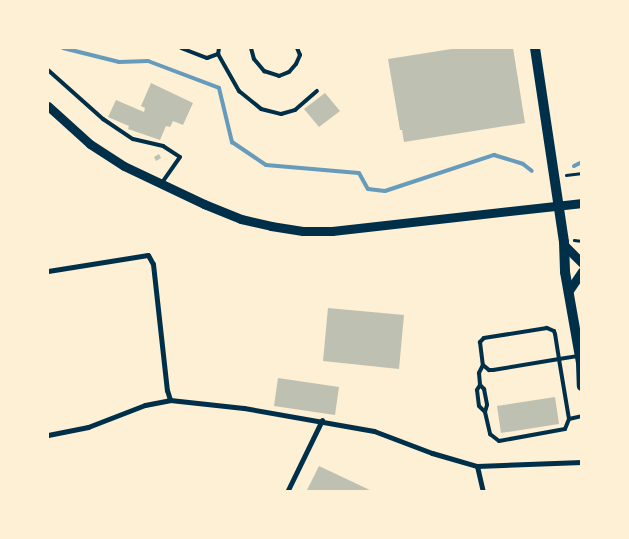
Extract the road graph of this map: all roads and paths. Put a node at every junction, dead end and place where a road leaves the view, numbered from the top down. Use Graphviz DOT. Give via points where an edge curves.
graph roads {
  1 [pos="180,48"];
  2 [pos="219,48"];
  3 [pos="251,48"];
  4 [pos="297,48"];
  5 [pos="535,48"];
  6 [pos="218,54"];
  7 [pos="48,70"];
  8 [pos="318,91"];
  9 [pos="48,106"];
  10 [pos="582,173"];
  11 [pos="554,177"];
  12 [pos="161,185"];
  13 [pos="582,203"];
  14 [pos="564,245"];
  15 [pos="582,263"];
  16 [pos="582,270"];
  17 [pos="48,271"];
  18 [pos="568,292"];
  19 [pos="559,359"];
  20 [pos="580,361"];
  21 [pos="483,365"];
  22 [pos="480,385"];
  23 [pos="582,386"];
  24 [pos="170,400"];
  25 [pos="485,412"];
  26 [pos="582,416"];
  27 [pos="570,419"];
  28 [pos="322,420"];
  29 [pos="48,435"];
  30 [pos="582,462"];
  31 [pos="477,466"];
  32 [pos="287,492"];
  33 [pos="483,492"];
  1 -- 6 [label="lane" via="207,58"];
  2 -- 6 [label="lane"];
  3 -- 4 [label="lane" via="254,59 264,72 279,76 296,64 300,55"];
  5 -- 11 [label="main road"];
  6 -- 8 [label="lane" via="239,91 261,109 281,114 295,110"];
  7 -- 12 [label="lane" via="102,119 133,139 163,146 180,157"];
  9 -- 12 [label="street" via="90,144"];
  10 -- 11 [label="path"];
  11 -- 14 [label="main road"];
  12 -- 13 [label="street" via="241,219 303,230 366,228"];
  14 -- 15 [label="street"];
  14 -- 18 [label="main road"];
  16 -- 18 [label="street"];
  17 -- 24 [label="street" via="148,255 152,264"];
  18 -- 20 [label="main road"];
  19 -- 20 [label="lane"];
  19 -- 21 [label="lane" via="493,370"];
  19 -- 21 [label="lane" via="554,331 547,328 481,340"];
  19 -- 27 [label="lane"];
  20 -- 23 [label="main road"];
  21 -- 22 [label="lane" via="479,374"];
  22 -- 25 [label="lane" via="487,405"];
  22 -- 25 [label="lane" via="477,390 480,406"];
  24 -- 28 [label="street"];
  24 -- 29 [label="street" via="146,404 88,427"];
  25 -- 27 [label="lane" via="490,434 499,441 565,429"];
  26 -- 27 [label="lane"];
  28 -- 31 [label="street" via="374,431"];
  28 -- 32 [label="street"];
  30 -- 31 [label="street"];
  31 -- 33 [label="street"];
}
